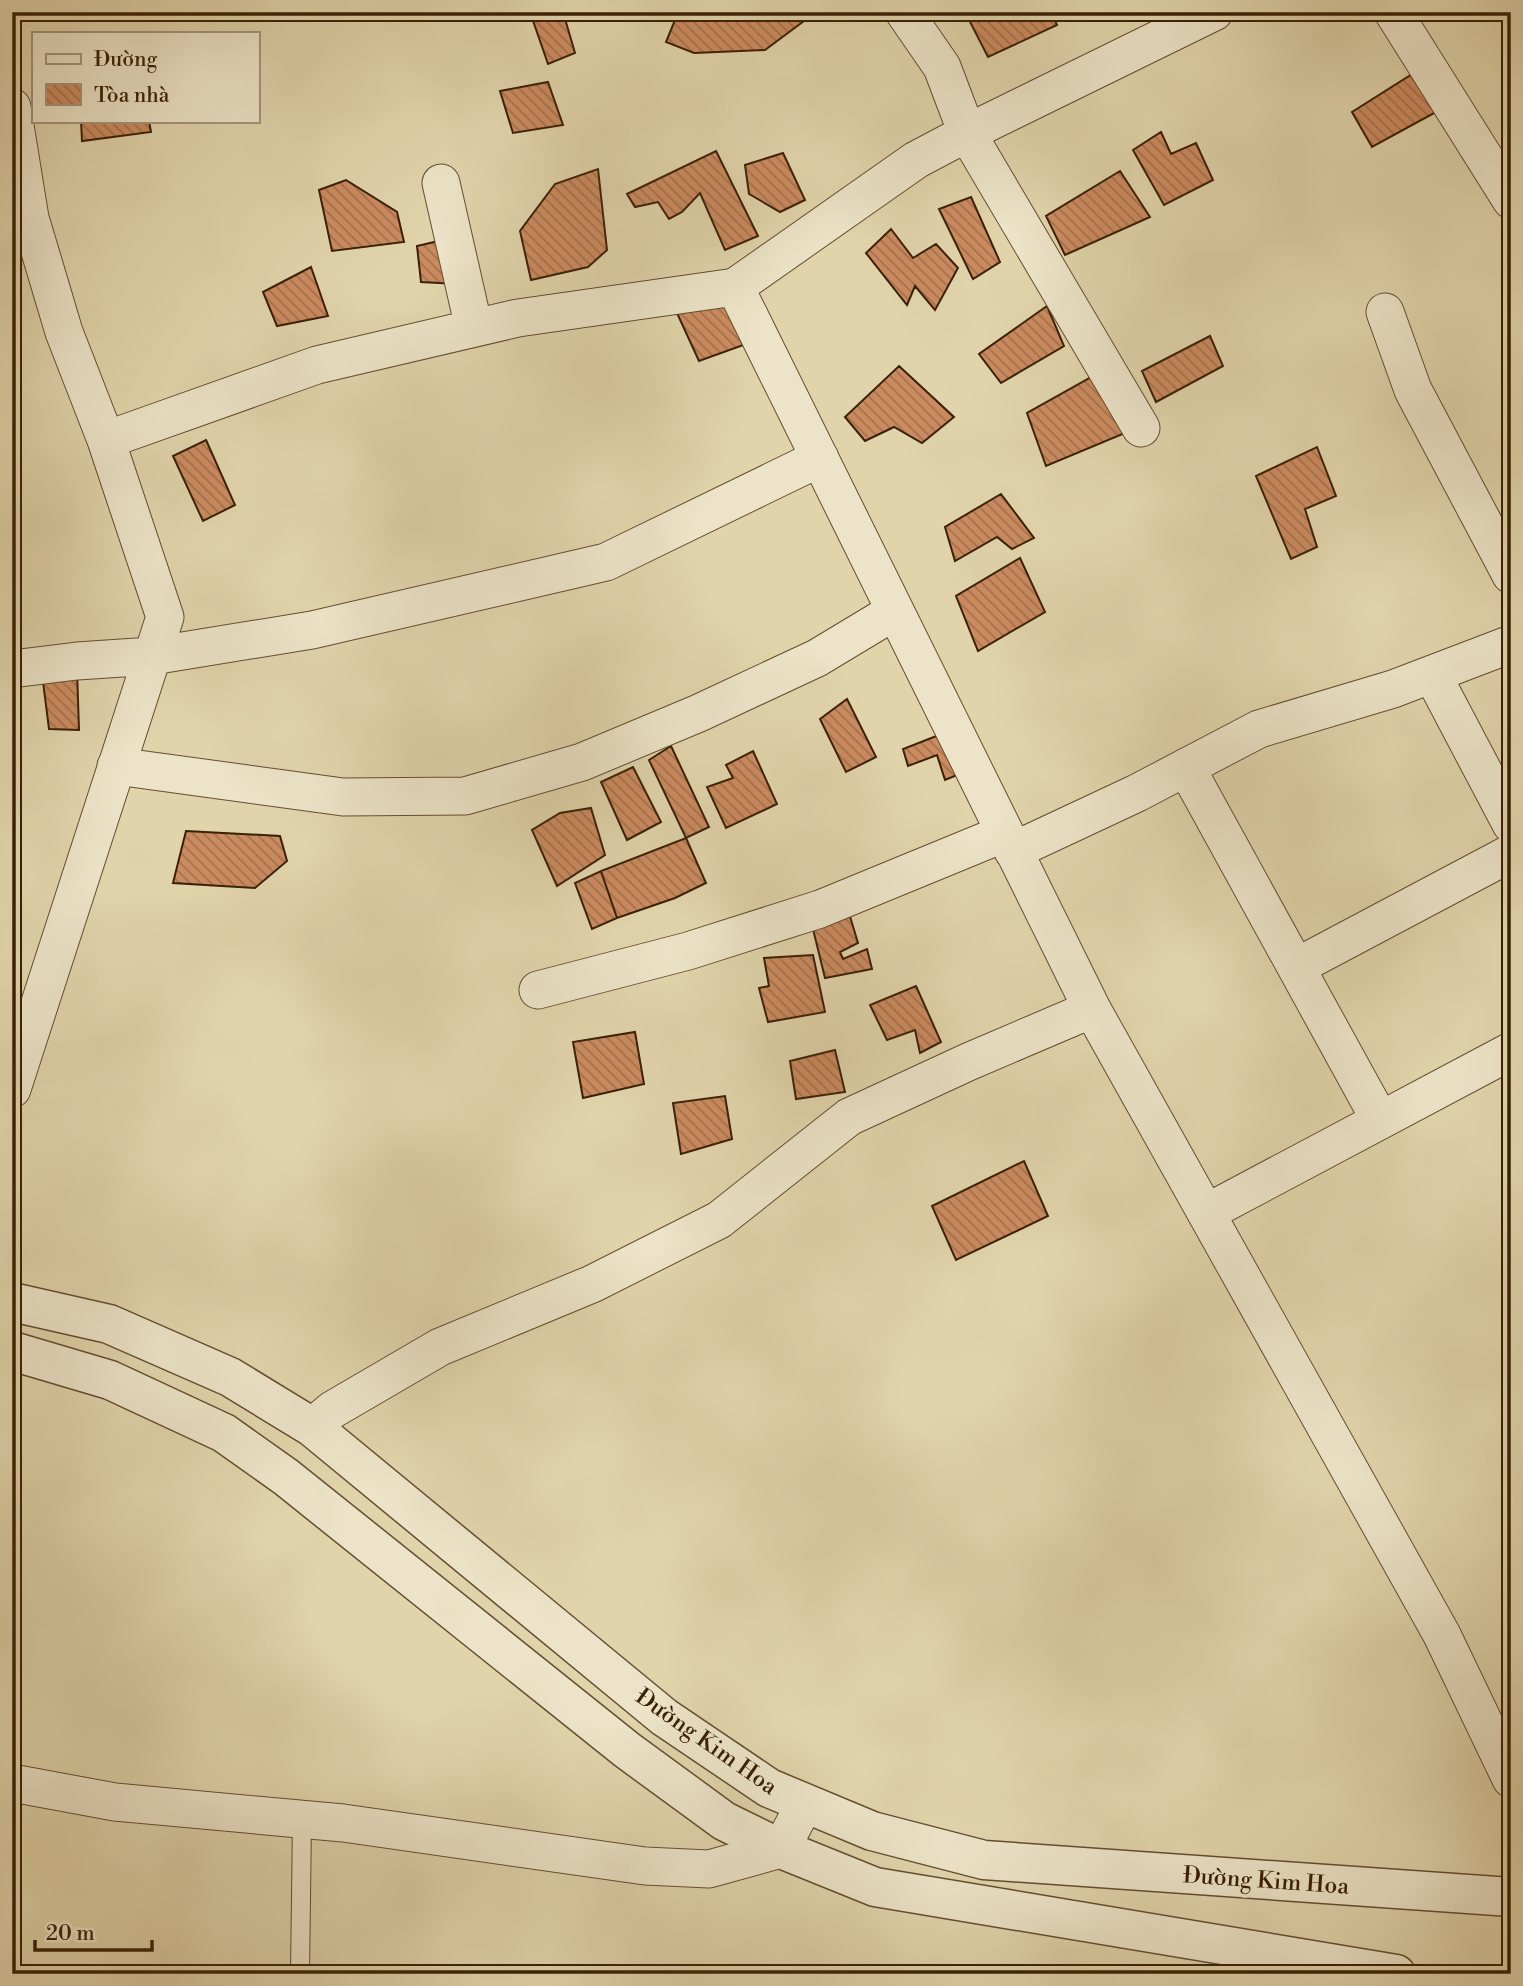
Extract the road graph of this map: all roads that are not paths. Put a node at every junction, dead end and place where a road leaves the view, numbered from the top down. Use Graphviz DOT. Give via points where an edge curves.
graph roads {
  1 [pos="904,12"];
  2 [pos="1214,12"];
  3 [pos="1393,12"];
  4 [pos="12,107"];
  5 [pos="967,133"];
  6 [pos="441,183"];
  7 [pos="1507,186"];
  8 [pos="735,287"];
  9 [pos="1385,312"];
  10 [pos="474,328"];
  11 [pos="1141,428"];
  12 [pos="106,440"];
  13 [pos="820,458"];
  14 [pos="1511,575"];
  15 [pos="895,611"];
  16 [pos="1511,644"];
  17 [pos="152,656"];
  18 [pos="12,669"];
  19 [pos="1432,674"];
  20 [pos="116,766"];
  21 [pos="1186,767"];
  22 [pos="1511,824"];
  23 [pos="1009,842"];
  24 [pos="1511,853"];
  25 [pos="1296,967"];
  26 [pos="538,990"];
  27 [pos="1092,1009"];
  28 [pos="1511,1052"];
  29 [pos="12,1089"];
  30 [pos="1380,1120"];
  31 [pos="1206,1213"];
  32 [pos="12,1302"];
  33 [pos="12,1351"];
  34 [pos="312,1427"];
  35 [pos="1511,1779"];
  36 [pos="12,1783"];
  37 [pos="805,1803"];
  38 [pos="302,1820"];
  39 [pos="781,1849"];
  40 [pos="1511,1897"];
  41 [pos="300,1974"];
  42 [pos="1396,1974"];
  1 -- 5 [label="street" via="942,67"];
  2 -- 5 [label="street"];
  3 -- 7 [label="street"];
  4 -- 12 [label="street" via="30,218 64,332"];
  5 -- 8 [label="street" via="916,160"];
  5 -- 11 [label="street"];
  6 -- 10 [label="street"];
  8 -- 10 [label="street"];
  8 -- 13 [label="street"];
  9 -- 14 [label="street" via="1413,390"];
  10 -- 12 [label="street" via="317,365"];
  12 -- 17 [label="street" via="165,617"];
  13 -- 15 [label="street"];
  13 -- 17 [label="street" via="606,562 312,630"];
  15 -- 20 [label="street" via="817,658 699,713 582,762 465,796 342,797"];
  15 -- 23 [label="street"];
  16 -- 19 [label="street"];
  17 -- 18 [label="street"];
  17 -- 20 [label="street"];
  19 -- 21 [label="street" via="1259,729"];
  19 -- 22 [label="street"];
  20 -- 29 [label="street"];
  21 -- 23 [label="street" via="1137,793"];
  21 -- 25 [label="street"];
  23 -- 26 [label="street" via="688,951"];
  23 -- 27 [label="street"];
  24 -- 25 [label="street"];
  25 -- 30 [label="street"];
  27 -- 31 [label="street"];
  27 -- 34 [label="street" via="849,1117 719,1220 592,1284 440,1348 332,1410"];
  28 -- 30 [label="street"];
  30 -- 31 [label="street"];
  31 -- 35 [label="street" via="1441,1635"];
  32 -- 34 [label="street, Đường Kim Hoa" via="109,1324 230,1377"];
  33 -- 39 [label="street" via="110,1380 224,1433 286,1476 627,1750 724,1821"];
  34 -- 37 [label="street, Đường Kim Hoa" via="664,1717 769,1788"];
  36 -- 38 [label="street" via="115,1802"];
  37 -- 39 [label="street"];
  37 -- 40 [label="street, Đường Kim Hoa" via="872,1831 984,1860"];
  38 -- 39 [label="street" via="645,1866 709,1869"];
  38 -- 41 [label="lane"];
  39 -- 42 [label="street" via="875,1888"];
}
